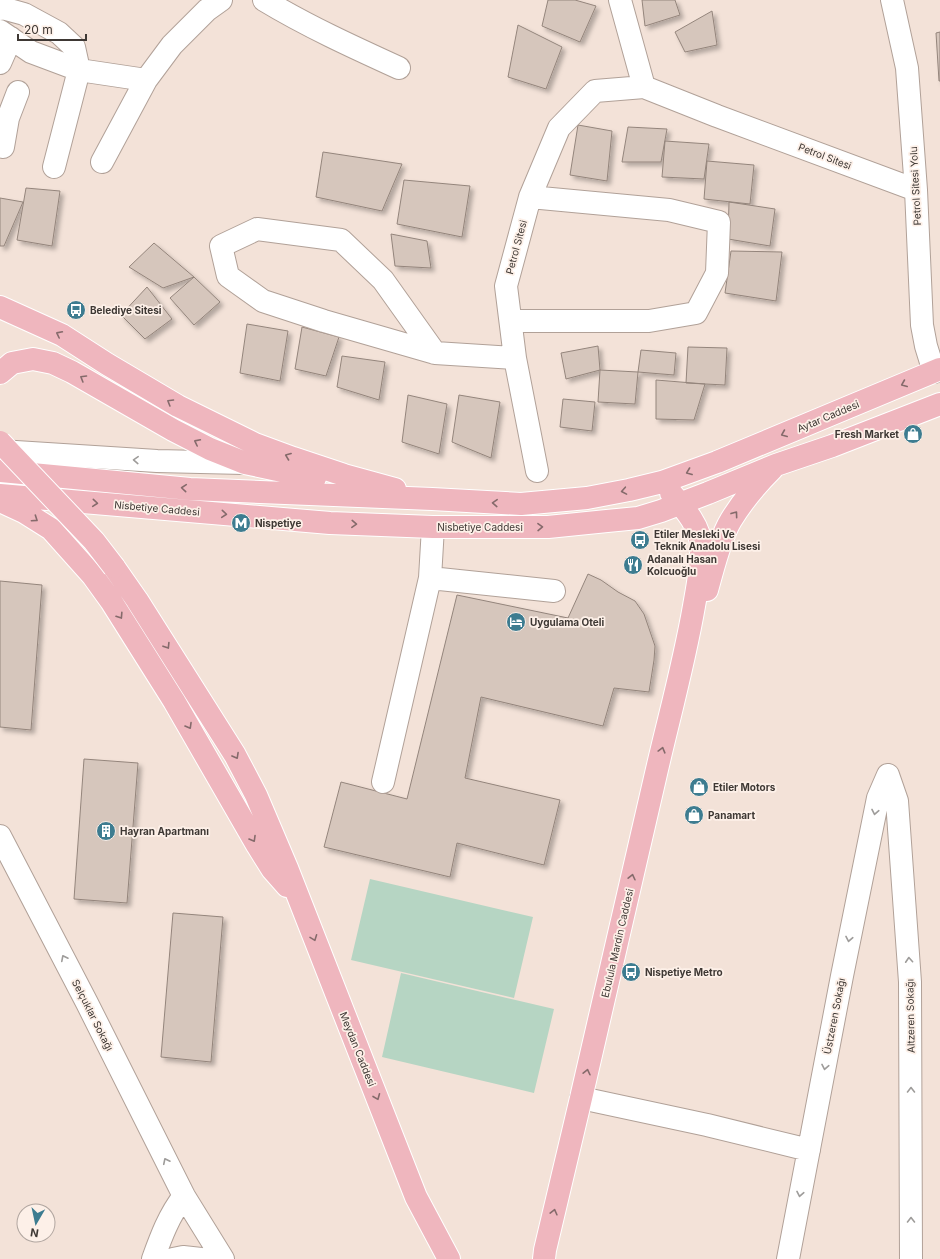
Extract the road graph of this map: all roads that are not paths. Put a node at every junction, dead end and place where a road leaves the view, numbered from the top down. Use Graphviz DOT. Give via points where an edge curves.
graph roads {
  1 [pos="221,0"];
  2 [pos="264,0"];
  3 [pos="620,0"];
  4 [pos="892,0"];
  5 [pos="28,7"];
  6 [pos="0,9"];
  7 [pos="5,35"];
  8 [pos="0,63"];
  9 [pos="399,68"];
  10 [pos="79,70"];
  11 [pos="146,80"];
  12 [pos="644,87"];
  13 [pos="18,92"];
  14 [pos="4,116"];
  15 [pos="3,147"];
  16 [pos="102,162"];
  17 [pos="54,167"];
  18 [pos="916,190"];
  19 [pos="530,197"];
  20 [pos="0,307"];
  21 [pos="510,321"];
  22 [pos="435,353"];
  23 [pos="515,358"];
  24 [pos="937,370"];
  25 [pos="0,373"];
  26 [pos="940,404"];
  27 [pos="0,442"];
  28 [pos="0,451"];
  29 [pos="245,464"];
  30 [pos="776,465"];
  31 [pos="0,471"];
  32 [pos="537,471"];
  33 [pos="662,482"];
  34 [pos="0,495"];
  35 [pos="432,499"];
  36 [pos="0,501"];
  37 [pos="681,504"];
  38 [pos="434,527"];
  39 [pos="430,578"];
  40 [pos="554,591"];
  41 [pos="690,628"];
  42 [pos="888,775"];
  43 [pos="383,782"];
  44 [pos="0,836"];
  45 [pos="300,901"];
  46 [pos="581,1098"];
  47 [pos="809,1150"];
  48 [pos="184,1196"];
  49 [pos="416,1197"];
  50 [pos="543,1256"];
  51 [pos="153,1259"];
  52 [pos="173,1259"];
  53 [pos="201,1259"];
  54 [pos="223,1259"];
  55 [pos="433,1259"];
  56 [pos="449,1259"];
  57 [pos="788,1259"];
  58 [pos="911,1259"];
  1 -- 11 [label="street" via="207,10 172,45"];
  2 -- 9 [label="street" via="341,42"];
  3 -- 12 [label="street"];
  4 -- 18 [label="street, Petrol Sitesi Yolu" via="907,68"];
  5 -- 6 [label="street"];
  5 -- 10 [label="street" via="74,47"];
  7 -- 8 [label="street"];
  7 -- 10 [label="street" via="31,52"];
  10 -- 11 [label="street"];
  10 -- 17 [label="street"];
  11 -- 16 [label="street"];
  12 -- 18 [label="street, Petrol Sitesi"];
  12 -- 19 [label="street, Petrol Sitesi" via="595,91 559,128"];
  13 -- 14 [label="street"];
  14 -- 15 [label="street"];
  18 -- 24 [label="street, Petrol Sitesi Yolu" via="922,325 926,346"];
  19 -- 21 [label="street, Petrol Sitesi" via="506,286"];
  19 -- 21 [label="street" via="668,210 719,222 718,273 696,313 649,321"];
  35 -- 20 [label="main road, one-way" via="344,475 255,444 178,406 62,335"];
  21 -- 23 [label="street, Petrol Sitesi"];
  22 -- 22 [label="street" via="263,301 228,276 221,246 257,229 341,240 382,280"];
  22 -- 23 [label="street"];
  23 -- 32 [label="street, Petrol Sitesi"];
  24 -- 33 [label="main road, Aytar Caddesi, one-way" via="717,462"];
  29 -- 25 [label="main road, one-way" via="173,430 53,363 33,359 12,363"];
  26 -- 30 [label="main road, Nisbetiye Caddesi"];
  27 -- 45 [label="main road, Meydan Caddesi, one-way, bridge" via="94,540 137,600 236,755 274,835"];
  29 -- 28 [label="street, one-way"];
  29 -- 35 [label="main road"];
  30 -- 37 [label="main road, Nisbetiye Caddesi"];
  41 -- 30 [label="main road, one-way" via="705,597 731,520 761,480"];
  35 -- 31 [label="main road, one-way" via="190,489"];
  33 -- 35 [label="main road, one-way" via="587,498 521,504"];
  33 -- 37 [label="main road"];
  34 -- 38 [label="main road, Nisbetiye Caddesi, one-way" via="330,523"];
  36 -- 45 [label="main road, one-way" via="24,512 51,530 93,576 174,701 272,869"];
  38 -- 37 [label="main road, Nisbetiye Caddesi, one-way" via="548,527 638,518"];
  37 -- 41 [label="main road" via="697,528 702,548"];
  38 -- 39 [label="street"];
  39 -- 40 [label="street"];
  39 -- 43 [label="street"];
  46 -- 41 [label="main road, Ebulula Mardin Caddesi, one-way"];
  42 -- 47 [label="street, Üstzeren Sokağı, one-way" via="878,798"];
  58 -- 42 [label="street, Altzeren Sokağı, one-way" via="910,982 897,801"];
  48 -- 44 [label="street, Selçuklar Sokağı, one-way"];
  45 -- 49 [label="main road, Meydan Caddesi, one-way"];
  46 -- 47 [label="street"];
  50 -- 46 [label="main road, Ebulula Mardin Caddesi, one-way"];
  47 -- 57 [label="street, Üstzeren Sokağı, one-way"];
  48 -- 51 [label="street" via="166,1224"];
  48 -- 54 [label="street, Selçuklar Sokağı"];
  49 -- 55 [label="main road"];
  49 -- 56 [label="main road"];
  52 -- 53 [label="street"];
}
